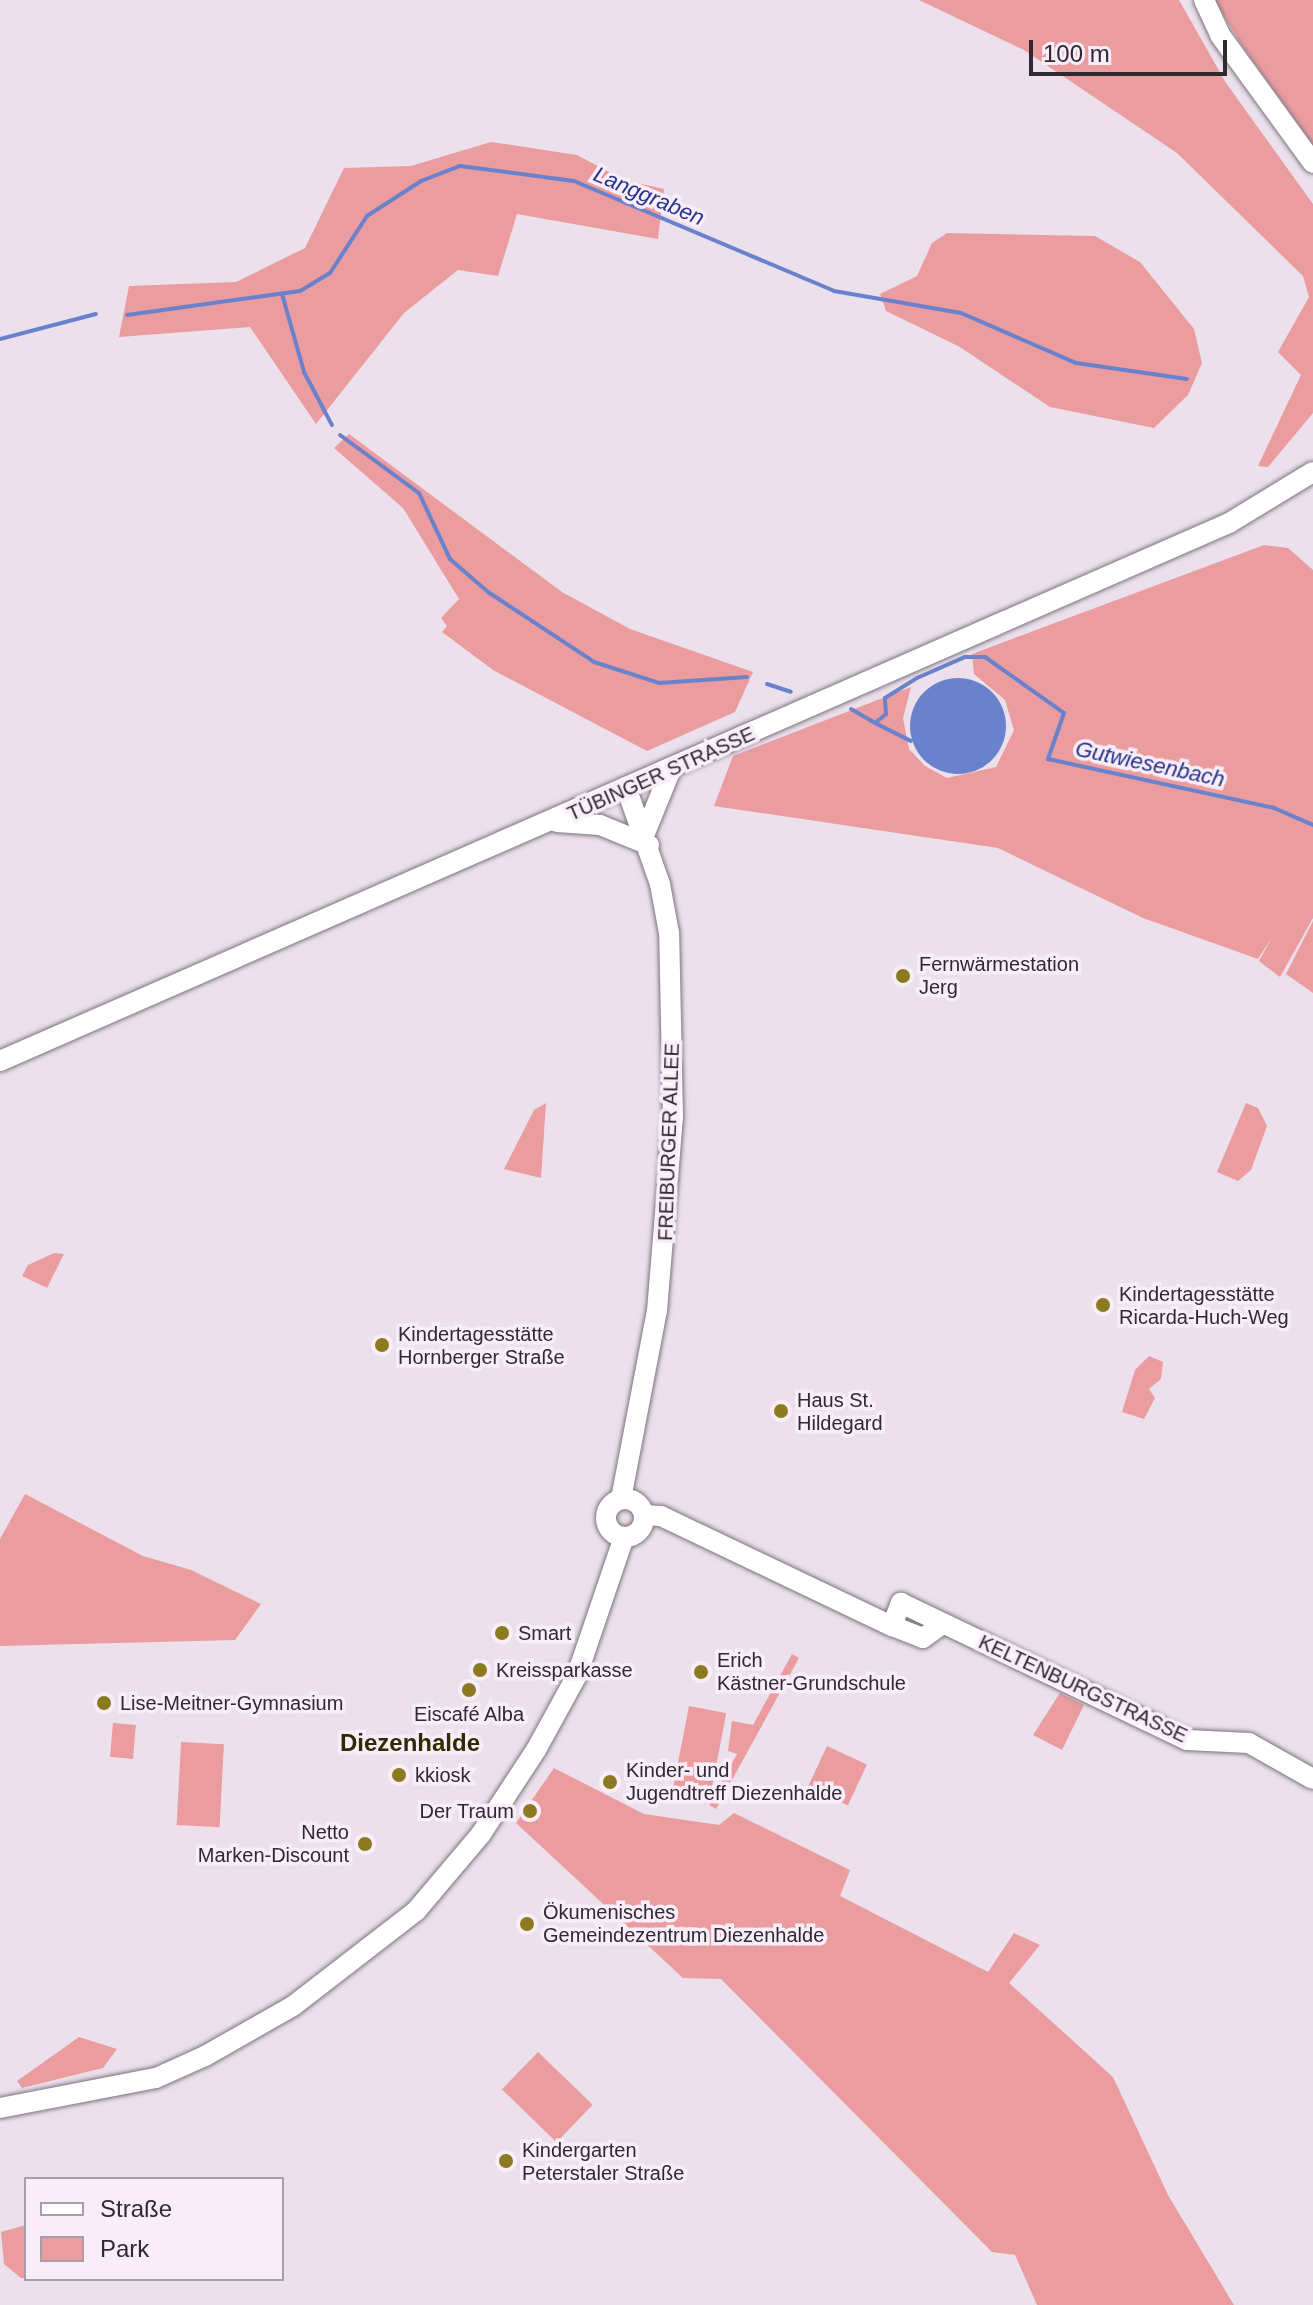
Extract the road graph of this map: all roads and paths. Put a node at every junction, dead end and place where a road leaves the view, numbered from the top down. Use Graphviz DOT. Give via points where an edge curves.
graph roads {
  1 [pos="1204,0"];
  2 [pos="1313,163"];
  3 [pos="1313,472"];
  4 [pos="672,767"];
  5 [pos="626,787"];
  6 [pos="553,821"];
  7 [pos="647,839"];
  8 [pos="0,1061"];
  9 [pos="621,1499"];
  10 [pos="644,1515"];
  11 [pos="624,1537"];
  12 [pos="1313,1779"];
  13 [pos="0,2108"];
  1 -- 2 [label="street" via="1220,35"];
  3 -- 4 [label="street, TÜBINGER STRASSE" via="1229,523"];
  4 -- 5 [label="street, TÜBINGER STRASSE"];
  4 -- 7 [label="street"];
  5 -- 6 [label="street, TÜBINGER STRASSE"];
  5 -- 7 [label="street, FREIBURGER ALLEE"];
  6 -- 7 [label="street" via="600,825"];
  6 -- 8 [label="street, TÜBINGER STRASSE"];
  7 -- 9 [label="street, FREIBURGER ALLEE" via="669,933 670,1198 657,1311"];
  9 -- 10 [label="street" via="636,1501"];
  9 -- 11 [label="street, FREIBURGER ALLEE" via="606,1516 613,1532"];
  10 -- 11 [label="street" via="640,1531"];
  10 -- 12 [label="street, KELTENBURGSTRASSE" via="661,1516 892,1626 923,1638 942,1624 1187,1740 1249,1743"];
  11 -- 13 [label="street" via="577,1675 536,1750 481,1834 416,1911 293,2006 205,2056 156,2078"];
}
